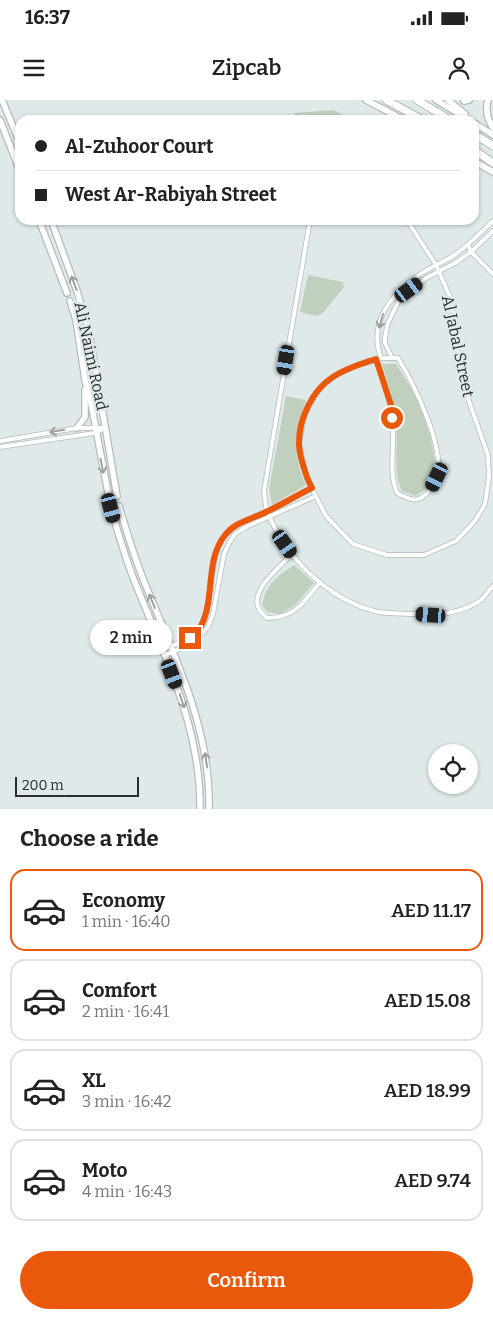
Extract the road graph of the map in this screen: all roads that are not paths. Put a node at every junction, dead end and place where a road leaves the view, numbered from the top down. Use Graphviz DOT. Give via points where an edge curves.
graph roads {
  1 [pos="2,100"];
  2 [pos="366,100"];
  3 [pos="386,100"];
  4 [pos="417,100"];
  5 [pos="436,100"];
  6 [pos="448,100"];
  7 [pos="488,100"];
  8 [pos="394,115"];
  9 [pos="414,115"];
  10 [pos="442,115"];
  11 [pos="462,115"];
  12 [pos="465,115"];
  13 [pos="0,120"];
  14 [pos="479,126"];
  15 [pos="493,128"];
  16 [pos="15,131"];
  17 [pos="493,135"];
  18 [pos="479,137"];
  19 [pos="493,146"];
  20 [pos="479,153"];
  21 [pos="15,158"];
  22 [pos="493,163"];
  23 [pos="479,164"];
  24 [pos="493,172"];
  25 [pos="493,221"];
  26 [pos="42,225"];
  27 [pos="53,225"];
  28 [pos="309,225"];
  29 [pos="410,225"];
  30 [pos="493,231"];
  31 [pos="468,244"];
  32 [pos="471,252"];
  33 [pos="436,265"];
  34 [pos="438,270"];
  35 [pos="493,274"];
  36 [pos="67,293"];
  37 [pos="70,301"];
  38 [pos="381,358"];
  39 [pos="392,358"];
  40 [pos="376,359"];
  41 [pos="85,380"];
  42 [pos="77,428"];
  43 [pos="106,428"];
  44 [pos="95,430"];
  45 [pos="0,441"];
  46 [pos="0,447"];
  47 [pos="312,488"];
  48 [pos="116,490"];
  49 [pos="117,496"];
  50 [pos="316,496"];
  51 [pos="119,506"];
  52 [pos="111,508"];
  53 [pos="267,512"];
  54 [pos="122,517"];
  55 [pos="270,517"];
  56 [pos="114,520"];
  57 [pos="292,554"];
  58 [pos="320,582"];
  59 [pos="493,586"];
  60 [pos="172,649"];
  61 [pos="164,653"];
  62 [pos="200,809"];
  63 [pos="209,809"];
  1 -- 16 [label="main road"];
  2 -- 8 [label="main road"];
  3 -- 9 [label="highway"];
  4 -- 10 [label="highway"];
  5 -- 11 [label="main road"];
  6 -- 12 [label="main road"];
  7 -- 15 [label="main road" via="486,113"];
  13 -- 21 [label="main road"];
  14 -- 17 [label="main road"];
  18 -- 19 [label="highway"];
  20 -- 22 [label="highway"];
  23 -- 24 [label="main road"];
  25 -- 31 [label="street"];
  26 -- 36 [label="main road, Ali Naimi Road"];
  43 -- 27 [label="main road, Ali Naimi Road, one-way" via="84,312"];
  28 -- 53 [label="street" via="264,491"];
  29 -- 33 [label="street, Al Jabal Street"];
  30 -- 32 [label="street"];
  31 -- 32 [label="street"];
  31 -- 33 [label="street"];
  32 -- 34 [label="street"];
  32 -- 35 [label="street"];
  33 -- 34 [label="street, Al Jabal Street"];
  33 -- 38 [label="street, one-way" via="399,290 384,309 377,346"];
  34 -- 39 [label="street" via="409,290 393,310 385,337"];
  34 -- 50 [label="street, Al Jabal Street" via="451,299 463,384 488,455 485,504 475,521 456,541 424,555 386,555 353,544 326,516"];
  37 -- 41 [label="main road, Ali Naimi Road"];
  38 -- 39 [label="street, Al Jabal Street"];
  38 -- 40 [label="street, Al Jabal Street"];
  39 -- 40 [label="street" via="398,358 418,393 438,463 432,488 423,498 415,500 397,493 394,485 391,405"];
  40 -- 47 [label="street, Al Jabal Street" via="332,377 316,393 304,416 299,444"];
  41 -- 42 [label="main road" via="86,411"];
  41 -- 44 [label="main road, Ali Naimi Road"];
  42 -- 44 [label="street"];
  42 -- 45 [label="street, one-way"];
  43 -- 44 [label="street"];
  43 -- 48 [label="main road, Ali Naimi Road"];
  44 -- 46 [label="street"];
  44 -- 48 [label="main road, Ali Naimi Road, one-way" via="108,495"];
  47 -- 50 [label="street, Al Jabal Street"];
  47 -- 53 [label="street"];
  48 -- 49 [label="main road, Ali Naimi Road"];
  50 -- 55 [label="street"];
  51 -- 54 [label="main road"];
  52 -- 56 [label="main road"];
  53 -- 55 [label="street"];
  53 -- 60 [label="street" via="242,522 224,536 214,558 202,624 190,638"];
  54 -- 56 [label="main road" via="117,514"];
  60 -- 54 [label="main road, one-way" via="139,569"];
  55 -- 57 [label="street"];
  55 -- 60 [label="street" via="235,534 224,554 208,627 194,642"];
  56 -- 61 [label="main road" via="130,570"];
  57 -- 58 [label="street"];
  57 -- 58 [label="street" via="264,583 259,594 259,610 267,618 280,618 292,613"];
  58 -- 59 [label="street" via="348,601 375,612 431,615 458,611 481,600"];
  60 -- 61 [label="street"];
  63 -- 60 [label="main road, one-way" via="202,741"];
  61 -- 62 [label="main road, one-way" via="190,724 199,774"];
}
